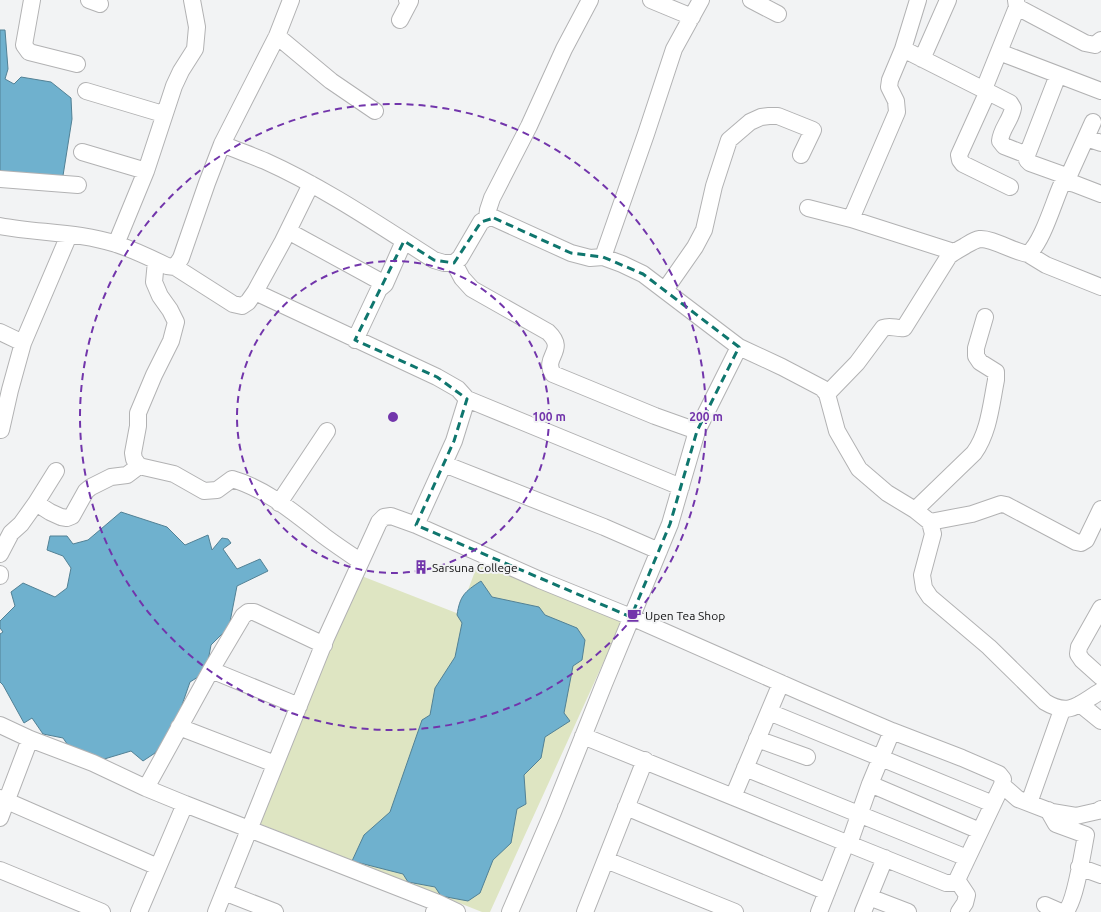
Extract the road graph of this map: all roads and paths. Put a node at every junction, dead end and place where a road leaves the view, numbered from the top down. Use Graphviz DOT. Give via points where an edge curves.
graph roads {
  1 [pos="32,0"];
  2 [pos="192,0"];
  3 [pos="291,0"];
  4 [pos="407,0"];
  5 [pos="590,0"];
  6 [pos="651,0"];
  7 [pos="701,0"];
  8 [pos="751,0"];
  9 [pos="918,0"];
  10 [pos="948,0"];
  11 [pos="1016,4"];
  12 [pos="778,14"];
  13 [pos="692,17"];
  14 [pos="400,20"];
  15 [pos="277,36"];
  16 [pos="1101,40"];
  17 [pos="903,49"];
  18 [pos="999,52"];
  19 [pos="922,59"];
  20 [pos="77,64"];
  21 [pos="1058,74"];
  22 [pos="986,90"];
  23 [pos="86,91"];
  24 [pos="1101,91"];
  25 [pos="375,111"];
  26 [pos="163,114"];
  27 [pos="1093,122"];
  28 [pos="1093,141"];
  29 [pos="222,144"];
  30 [pos="82,152"];
  31 [pos="801,155"];
  32 [pos="1027,155"];
  33 [pos="146,171"];
  34 [pos="0,179"];
  35 [pos="1068,180"];
  36 [pos="311,184"];
  37 [pos="78,186"];
  38 [pos="1010,187"];
  39 [pos="1101,194"];
  40 [pos="808,208"];
  41 [pos="487,218"];
  42 [pos="851,219"];
  43 [pos="0,226"];
  44 [pos="288,231"];
  45 [pos="69,235"];
  46 [pos="404,241"];
  47 [pos="116,244"];
  48 [pos="954,252"];
  49 [pos="1028,254"];
  50 [pos="603,257"];
  51 [pos="156,261"];
  52 [pos="454,263"];
  53 [pos="175,267"];
  54 [pos="385,284"];
  55 [pos="1101,287"];
  56 [pos="665,290"];
  57 [pos="255,292"];
  58 [pos="985,317"];
  59 [pos="0,332"];
  60 [pos="355,340"];
  61 [pos="23,343"];
  62 [pos="739,347"];
  63 [pos="827,394"];
  64 [pos="467,398"];
  65 [pos="1,430"];
  66 [pos="327,431"];
  67 [pos="697,431"];
  68 [pos="444,464"];
  69 [pos="139,466"];
  70 [pos="56,471"];
  71 [pos="681,487"];
  72 [pos="36,503"];
  73 [pos="279,503"];
  74 [pos="1101,509"];
  75 [pos="915,510"];
  76 [pos="930,522"];
  77 [pos="416,525"];
  78 [pos="659,550"];
  79 [pos="0,554"];
  80 [pos="360,561"];
  81 [pos="1101,608"];
  82 [pos="632,617"];
  83 [pos="324,645"];
  84 [pos="211,670"];
  85 [pos="1101,677"];
  86 [pos="781,683"];
  87 [pos="1101,691"];
  88 [pos="1080,704"];
  89 [pos="299,706"];
  90 [pos="1062,710"];
  91 [pos="769,712"];
  92 [pos="1101,721"];
  93 [pos="0,725"];
  94 [pos="179,727"];
  95 [pos="892,731"];
  96 [pos="584,736"];
  97 [pos="30,739"];
  98 [pos="757,739"];
  99 [pos="807,757"];
  100 [pos="881,758"];
  101 [pos="645,760"];
  102 [pos="275,764"];
  103 [pos="745,768"];
  104 [pos="870,784"];
  105 [pos="1002,785"];
  106 [pos="146,788"];
  107 [pos="733,797"];
  108 [pos="3,799"];
  109 [pos="1029,803"];
  110 [pos="185,804"];
  111 [pos="993,804"];
  112 [pos="626,807"];
  113 [pos="1101,809"];
  114 [pos="1048,810"];
  115 [pos="859,814"];
  116 [pos="0,818"];
  117 [pos="250,830"];
  118 [pos="980,831"];
  119 [pos="849,844"];
  120 [pos="885,858"];
  121 [pos="967,858"];
  122 [pos="606,860"];
  123 [pos="158,867"];
  124 [pos="1079,867"];
  125 [pos="0,870"];
  126 [pos="1101,875"];
  127 [pos="957,880"];
  128 [pos="224,892"];
  129 [pos="827,892"];
  130 [pos="869,897"];
  131 [pos="1045,905"];
  132 [pos="436,908"];
  133 [pos="589,911"];
  134 [pos="102,912"];
  135 [pos="139,912"];
  136 [pos="216,912"];
  137 [pos="275,912"];
  138 [pos="457,912"];
  139 [pos="510,912"];
  140 [pos="735,912"];
  141 [pos="818,912"];
  142 [pos="862,912"];
  143 [pos="908,912"];
  144 [pos="959,912"];
  145 [pos="1061,912"];
  146 [pos="1066,912"];
  1 -- 20 [label="street" via="24,45 29,52"];
  2 -- 26 [label="street" via="197,27 195,49 181,71"];
  3 -- 15 [label="street"];
  4 -- 14 [label="street" via="410,1"];
  5 -- 41 [label="street" via="492,198"];
  6 -- 13 [label="street"];
  7 -- 13 [label="street"];
  8 -- 12 [label="street"];
  9 -- 17 [label="street"];
  10 -- 19 [label="street"];
  11 -- 16 [label="street" via="1085,43 1095,45"];
  11 -- 18 [label="street"];
  13 -- 50 [label="street" via="674,49"];
  15 -- 25 [label="street" via="331,81"];
  15 -- 29 [label="street"];
  17 -- 19 [label="street"];
  17 -- 42 [label="street" via="889,87 896,101 897,112"];
  18 -- 21 [label="street"];
  18 -- 22 [label="street"];
  19 -- 22 [label="street"];
  21 -- 24 [label="street"];
  21 -- 32 [label="street"];
  22 -- 32 [label="street" via="1010,103 1013,108 1000,135 1000,142"];
  22 -- 38 [label="street" via="959,155 960,160 963,164"];
  23 -- 26 [label="street"];
  26 -- 33 [label="street"];
  27 -- 28 [label="street"];
  28 -- 35 [label="street"];
  29 -- 36 [label="street"];
  29 -- 53 [label="street" via="181,258"];
  30 -- 33 [label="street"];
  31 -- 56 [label="street" via="813,130 778,116 762,117 750,122 729,140 714,186 704,230"];
  32 -- 35 [label="street" via="1030,163"];
  33 -- 47 [label="street"];
  34 -- 37 [label="street"];
  35 -- 39 [label="street"];
  35 -- 49 [label="street" via="1061,186 1040,239"];
  36 -- 44 [label="street"];
  36 -- 46 [label="street"];
  40 -- 42 [label="street"];
  41 -- 50 [label="street" via="494,218 571,253 590,258"];
  41 -- 52 [label="street" via="481,222 460,258"];
  42 -- 48 [label="street"];
  43 -- 45 [label="street"];
  44 -- 54 [label="street"];
  44 -- 57 [label="street"];
  45 -- 47 [label="street"];
  45 -- 61 [label="street"];
  46 -- 52 [label="street" via="434,260"];
  46 -- 54 [label="street"];
  47 -- 51 [label="street"];
  48 -- 49 [label="street" via="980,239"];
  48 -- 63 [label="street" via="904,328 883,328 857,363"];
  49 -- 55 [label="street" via="1046,265"];
  50 -- 56 [label="street" via="643,274"];
  51 -- 53 [label="street"];
  51 -- 69 [label="street" via="154,282 176,322 171,341 138,413 133,454"];
  52 -- 67 [label="street" via="462,278 472,288 555,338 556,346 550,365 553,374"];
  53 -- 57 [label="street" via="233,304 242,306"];
  54 -- 60 [label="street" via="379,290"];
  56 -- 62 [label="street"];
  57 -- 60 [label="street"];
  58 -- 75 [label="street" via="976,356 980,362 996,372 996,380 985,433 974,453"];
  59 -- 61 [label="street"];
  60 -- 64 [label="street" via="437,377 458,389"];
  61 -- 65 [label="street"];
  62 -- 63 [label="street" via="815,383"];
  62 -- 67 [label="street"];
  63 -- 75 [label="street" via="837,431 859,469 887,493"];
  64 -- 68 [label="street"];
  64 -- 71 [label="street"];
  66 -- 73 [label="street"];
  67 -- 71 [label="street"];
  68 -- 77 [label="street"];
  68 -- 78 [label="street"];
  69 -- 72 [label="street" via="127,475 111,477 91,487 72,516 67,518 50,512"];
  69 -- 73 [label="street" via="174,474 204,491 217,490 232,479 246,483"];
  70 -- 72 [label="street"];
  71 -- 78 [label="street"];
  72 -- 79 [label="street" via="11,533"];
  73 -- 80 [label="street"];
  74 -- 76 [label="street" via="1086,540 1081,543 1001,504 966,515"];
  75 -- 76 [label="street"];
  76 -- 90 [label="street" via="933,534 922,575 924,588 930,597 989,647 1045,702"];
  77 -- 80 [label="street" via="391,516 384,517"];
  77 -- 82 [label="street" via="540,580"];
  78 -- 82 [label="street"];
  80 -- 83 [label="street"];
  81 -- 85 [label="street" via="1079,647 1078,654"];
  82 -- 86 [label="street"];
  82 -- 96 [label="street"];
  83 -- 84 [label="street" via="254,612 248,612 243,616"];
  83 -- 89 [label="street"];
  84 -- 89 [label="street"];
  84 -- 94 [label="street"];
  86 -- 91 [label="street"];
  86 -- 95 [label="street"];
  87 -- 88 [label="street"];
  88 -- 90 [label="street"];
  88 -- 92 [label="street"];
  89 -- 102 [label="street"];
  90 -- 109 [label="street"];
  91 -- 98 [label="street"];
  91 -- 100 [label="street"];
  93 -- 97 [label="street"];
  94 -- 102 [label="street"];
  94 -- 106 [label="street"];
  95 -- 100 [label="street"];
  95 -- 105 [label="street" via="998,774 1003,779"];
  96 -- 101 [label="street"];
  96 -- 139 [label="street"];
  97 -- 106 [label="street" via="93,763"];
  97 -- 108 [label="street"];
  98 -- 99 [label="street"];
  98 -- 103 [label="street"];
  100 -- 104 [label="street"];
  100 -- 111 [label="street"];
  101 -- 107 [label="street"];
  101 -- 112 [label="street"];
  102 -- 117 [label="street"];
  103 -- 107 [label="street"];
  103 -- 115 [label="street"];
  104 -- 115 [label="street"];
  104 -- 118 [label="street"];
  105 -- 109 [label="street"];
  105 -- 111 [label="street"];
  106 -- 110 [label="street"];
  107 -- 119 [label="street"];
  108 -- 116 [label="street"];
  108 -- 123 [label="street"];
  109 -- 114 [label="street"];
  110 -- 117 [label="street"];
  110 -- 123 [label="street"];
  111 -- 118 [label="street"];
  112 -- 122 [label="street"];
  112 -- 129 [label="street"];
  113 -- 114 [label="street" via="1076,816"];
  114 -- 124 [label="street" via="1056,824 1086,835"];
  115 -- 119 [label="street"];
  115 -- 121 [label="street"];
  117 -- 128 [label="street"];
  117 -- 132 [label="street"];
  118 -- 121 [label="street"];
  119 -- 120 [label="street"];
  119 -- 129 [label="street" via="845,846"];
  120 -- 127 [label="street" via="946,883"];
  120 -- 130 [label="street"];
  121 -- 127 [label="street"];
  122 -- 133 [label="street"];
  122 -- 140 [label="street"];
  123 -- 135 [label="street"];
  124 -- 126 [label="street"];
  124 -- 146 [label="street"];
  125 -- 134 [label="street"];
  127 -- 144 [label="street" via="967,895"];
  128 -- 136 [label="street"];
  128 -- 137 [label="street"];
  129 -- 141 [label="street"];
  130 -- 142 [label="street"];
  130 -- 143 [label="street"];
  131 -- 145 [label="street"];
  132 -- 138 [label="street"];
}
